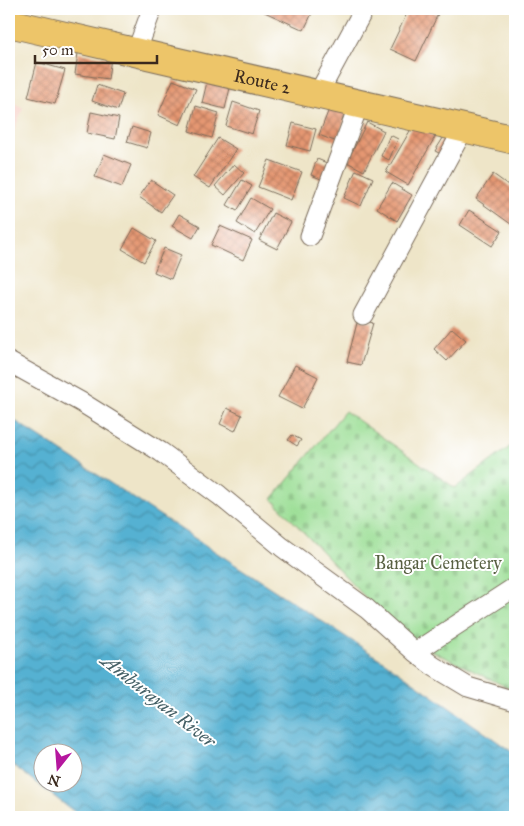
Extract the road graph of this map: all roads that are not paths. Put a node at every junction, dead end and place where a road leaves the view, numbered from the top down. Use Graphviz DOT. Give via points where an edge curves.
graph roads {
  1 [pos="152,9"];
  2 [pos="364,9"];
  3 [pos="9,23"];
  4 [pos="136,52"];
  5 [pos="318,94"];
  6 [pos="359,104"];
  7 [pos="464,128"];
  8 [pos="515,140"];
  9 [pos="310,236"];
  10 [pos="363,315"];
  11 [pos="9,362"];
  12 [pos="515,586"];
  13 [pos="415,652"];
  14 [pos="515,701"];
  1 -- 4 [label="street"];
  2 -- 5 [label="street"];
  3 -- 4 [label="highway, Route 2"];
  4 -- 5 [label="highway, Route 2"];
  5 -- 6 [label="highway, Route 2"];
  6 -- 7 [label="highway, Route 2"];
  6 -- 9 [label="street"];
  7 -- 8 [label="highway, Route 2"];
  7 -- 10 [label="street"];
  11 -- 13 [label="street" via="82,402 161,452 367,609"];
  12 -- 13 [label="street"];
  13 -- 14 [label="street" via="468,687"];
}
